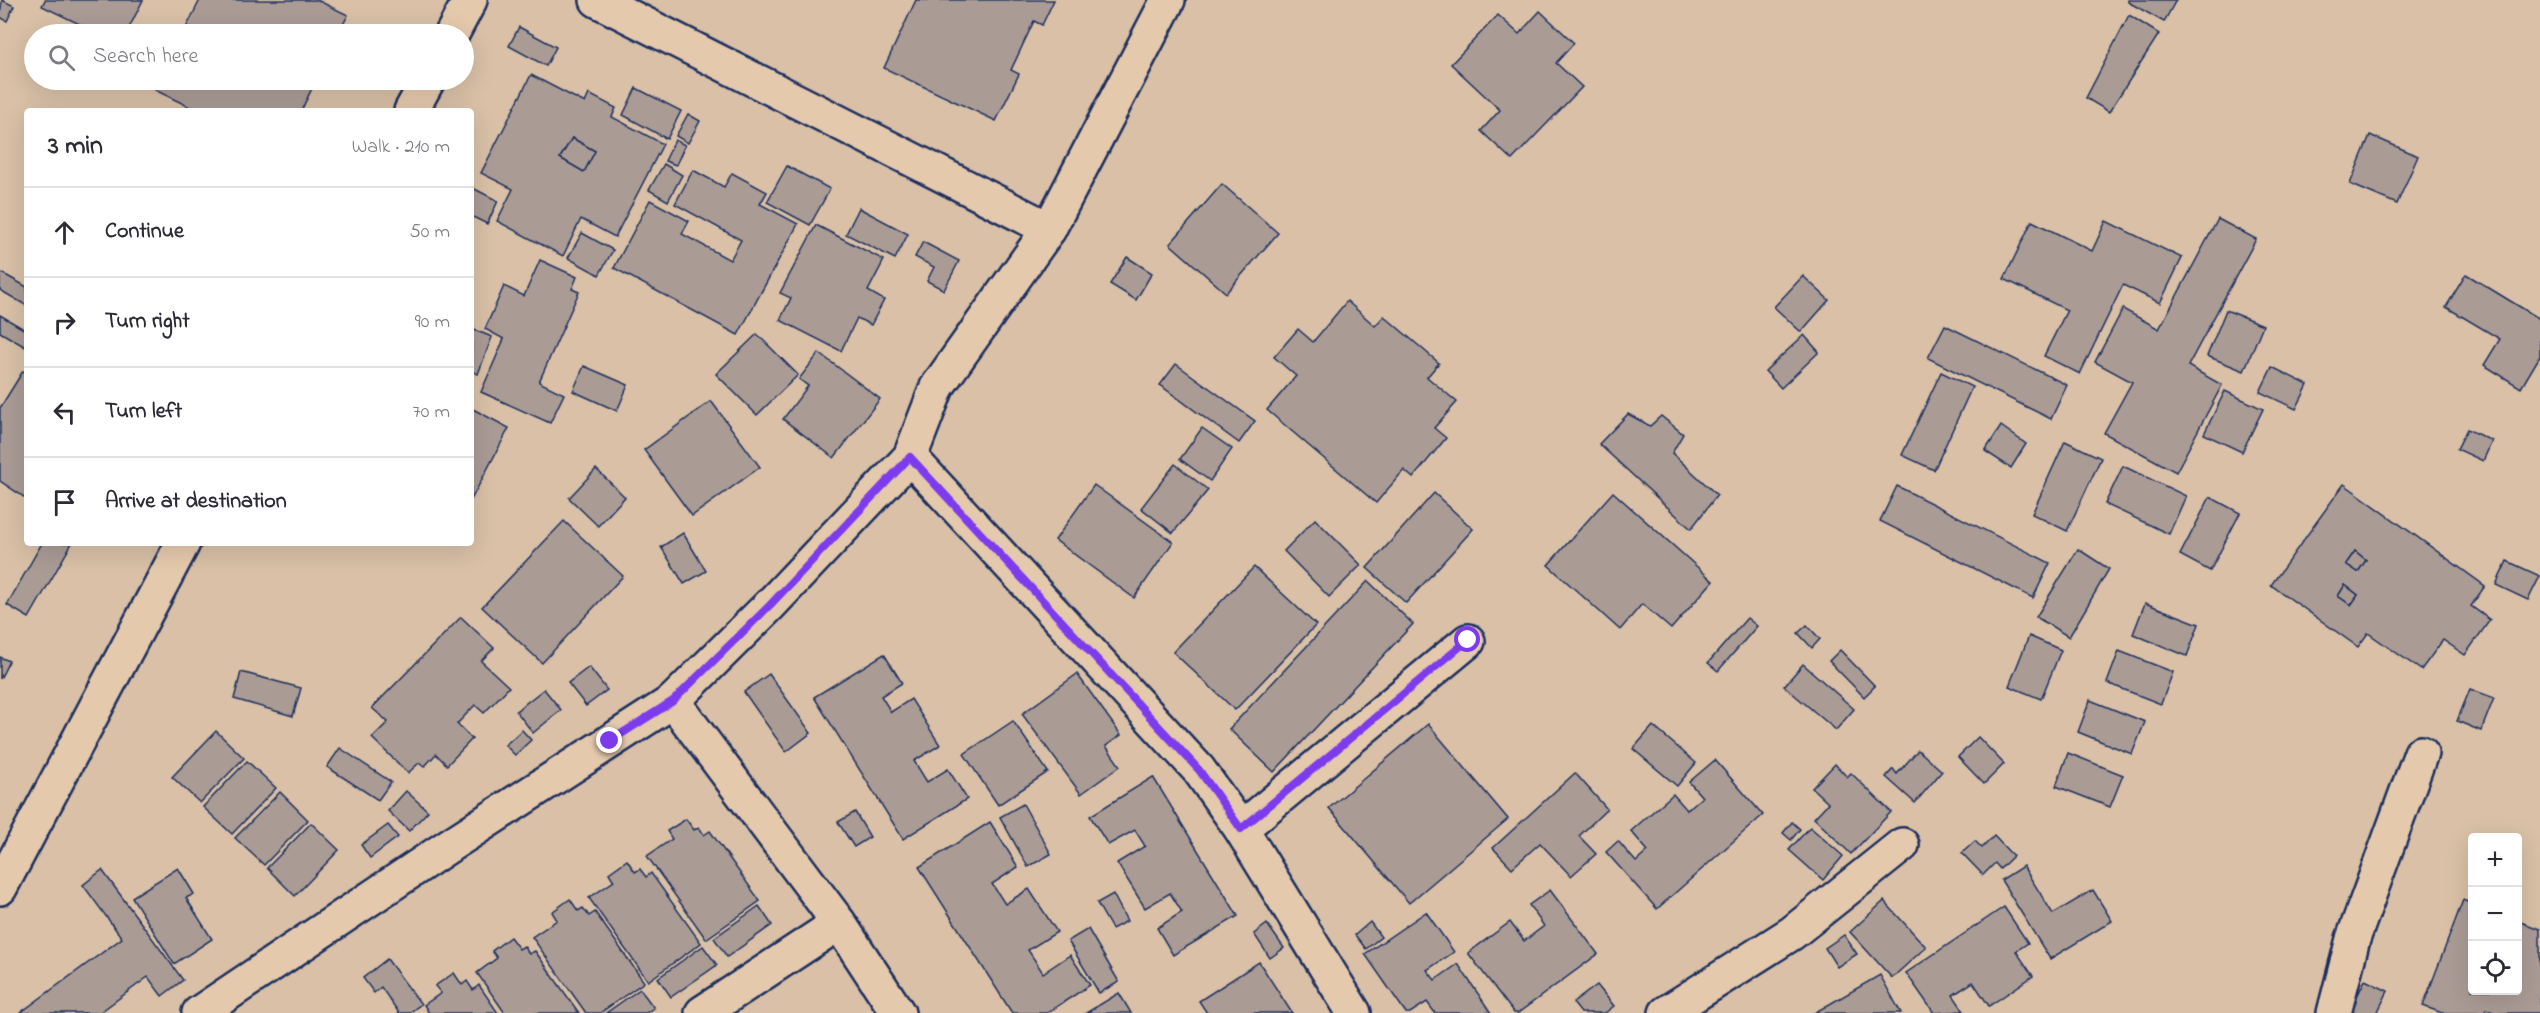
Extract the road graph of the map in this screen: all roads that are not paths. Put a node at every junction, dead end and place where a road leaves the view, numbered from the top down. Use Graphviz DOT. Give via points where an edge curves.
graph roads {
  1 [pos="470,0"];
  2 [pos="597,0"];
  3 [pos="1168,0"];
  4 [pos="457,24"];
  5 [pos="423,90"];
  6 [pos="413,108"];
  7 [pos="1049,229"];
  8 [pos="910,457"];
  9 [pos="181,546"];
  10 [pos="1468,640"];
  11 [pos="673,701"];
  12 [pos="2421,753"];
  13 [pos="1241,829"];
  14 [pos="1902,846"];
  15 [pos="0,888"];
  16 [pos="838,923"];
  17 [pos="199,1013"];
  18 [pos="702,1013"];
  19 [pos="898,1013"];
  20 [pos="1354,1013"];
  21 [pos="1666,1013"];
  22 [pos="2334,1013"];
  1 -- 4 [label="street"];
  2 -- 7 [label="street"];
  3 -- 7 [label="street"];
  5 -- 6 [label="street"];
  7 -- 8 [label="street" via="937,387"];
  8 -- 11 [label="street"];
  8 -- 13 [label="street" via="1199,770"];
  9 -- 15 [label="street"];
  10 -- 13 [label="street"];
  11 -- 16 [label="street"];
  11 -- 17 [label="street"];
  12 -- 22 [label="street" via="2353,939"];
  13 -- 20 [label="street"];
  14 -- 21 [label="street" via="1792,933"];
  16 -- 18 [label="street"];
  16 -- 19 [label="street"];
}
